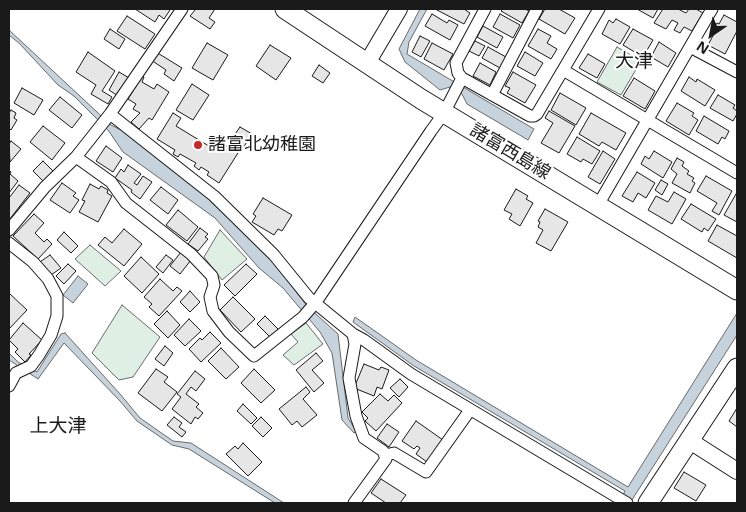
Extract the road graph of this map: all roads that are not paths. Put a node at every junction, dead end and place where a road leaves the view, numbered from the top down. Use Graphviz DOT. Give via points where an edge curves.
graph roads {
  1 [pos="182,9"];
  2 [pos="286,9"];
  3 [pos="398,9"];
  4 [pos="485,9"];
  5 [pos="537,9"];
  6 [pos="599,9"];
  7 [pos="712,9"];
  8 [pos="690,47"];
  9 [pos="367,63"];
  10 [pos="563,70"];
  11 [pos="737,72"];
  12 [pos="462,78"];
  13 [pos="492,95"];
  14 [pos="444,113"];
  15 [pos="109,116"];
  16 [pos="648,120"];
  17 [pos="76,157"];
  18 [pos="737,173"];
  19 [pos="598,205"];
  20 [pos="9,230"];
  21 [pos="9,243"];
  22 [pos="737,290"];
  23 [pos="314,305"];
  24 [pos="353,334"];
  25 [pos="737,368"];
  26 [pos="9,386"];
  27 [pos="470,410"];
  28 [pos="690,441"];
  29 [pos="385,455"];
  30 [pos="737,471"];
  31 [pos="623,501"];
  32 [pos="354,503"];
  33 [pos="648,503"];
  1 -- 15 [label="street"];
  2 -- 9 [label="main road, 諸富西島線"];
  3 -- 9 [label="street"];
  4 -- 12 [label="street" via="456,63"];
  5 -- 13 [label="street"];
  6 -- 10 [label="street"];
  7 -- 8 [label="street"];
  8 -- 11 [label="street"];
  8 -- 16 [label="street"];
  9 -- 14 [label="main road, 諸富西島線"];
  10 -- 13 [label="street" via="534,116"];
  10 -- 16 [label="street"];
  12 -- 13 [label="street"];
  12 -- 14 [label="street"];
  14 -- 19 [label="main road, 諸富西島線"];
  14 -- 23 [label="street"];
  15 -- 17 [label="street"];
  15 -- 23 [label="street" via="214,196 274,255"];
  16 -- 18 [label="street"];
  16 -- 19 [label="street"];
  17 -- 20 [label="street" via="44,187"];
  17 -- 23 [label="street" via="111,182 126,203 191,254 212,276 214,285 210,297 213,311 254,356"];
  19 -- 22 [label="main road, 諸富西島線"];
  21 -- 26 [label="street" via="33,262 57,296 52,336 26,368 16,373"];
  23 -- 24 [label="street"];
  24 -- 27 [label="street"];
  24 -- 29 [label="street" via="355,344 349,378 356,416 364,438"];
  25 -- 28 [label="main road"];
  27 -- 29 [label="street" via="426,472 394,453"];
  27 -- 31 [label="street"];
  28 -- 30 [label="street"];
  28 -- 33 [label="main road"];
  29 -- 32 [label="street" via="386,459"];
}
